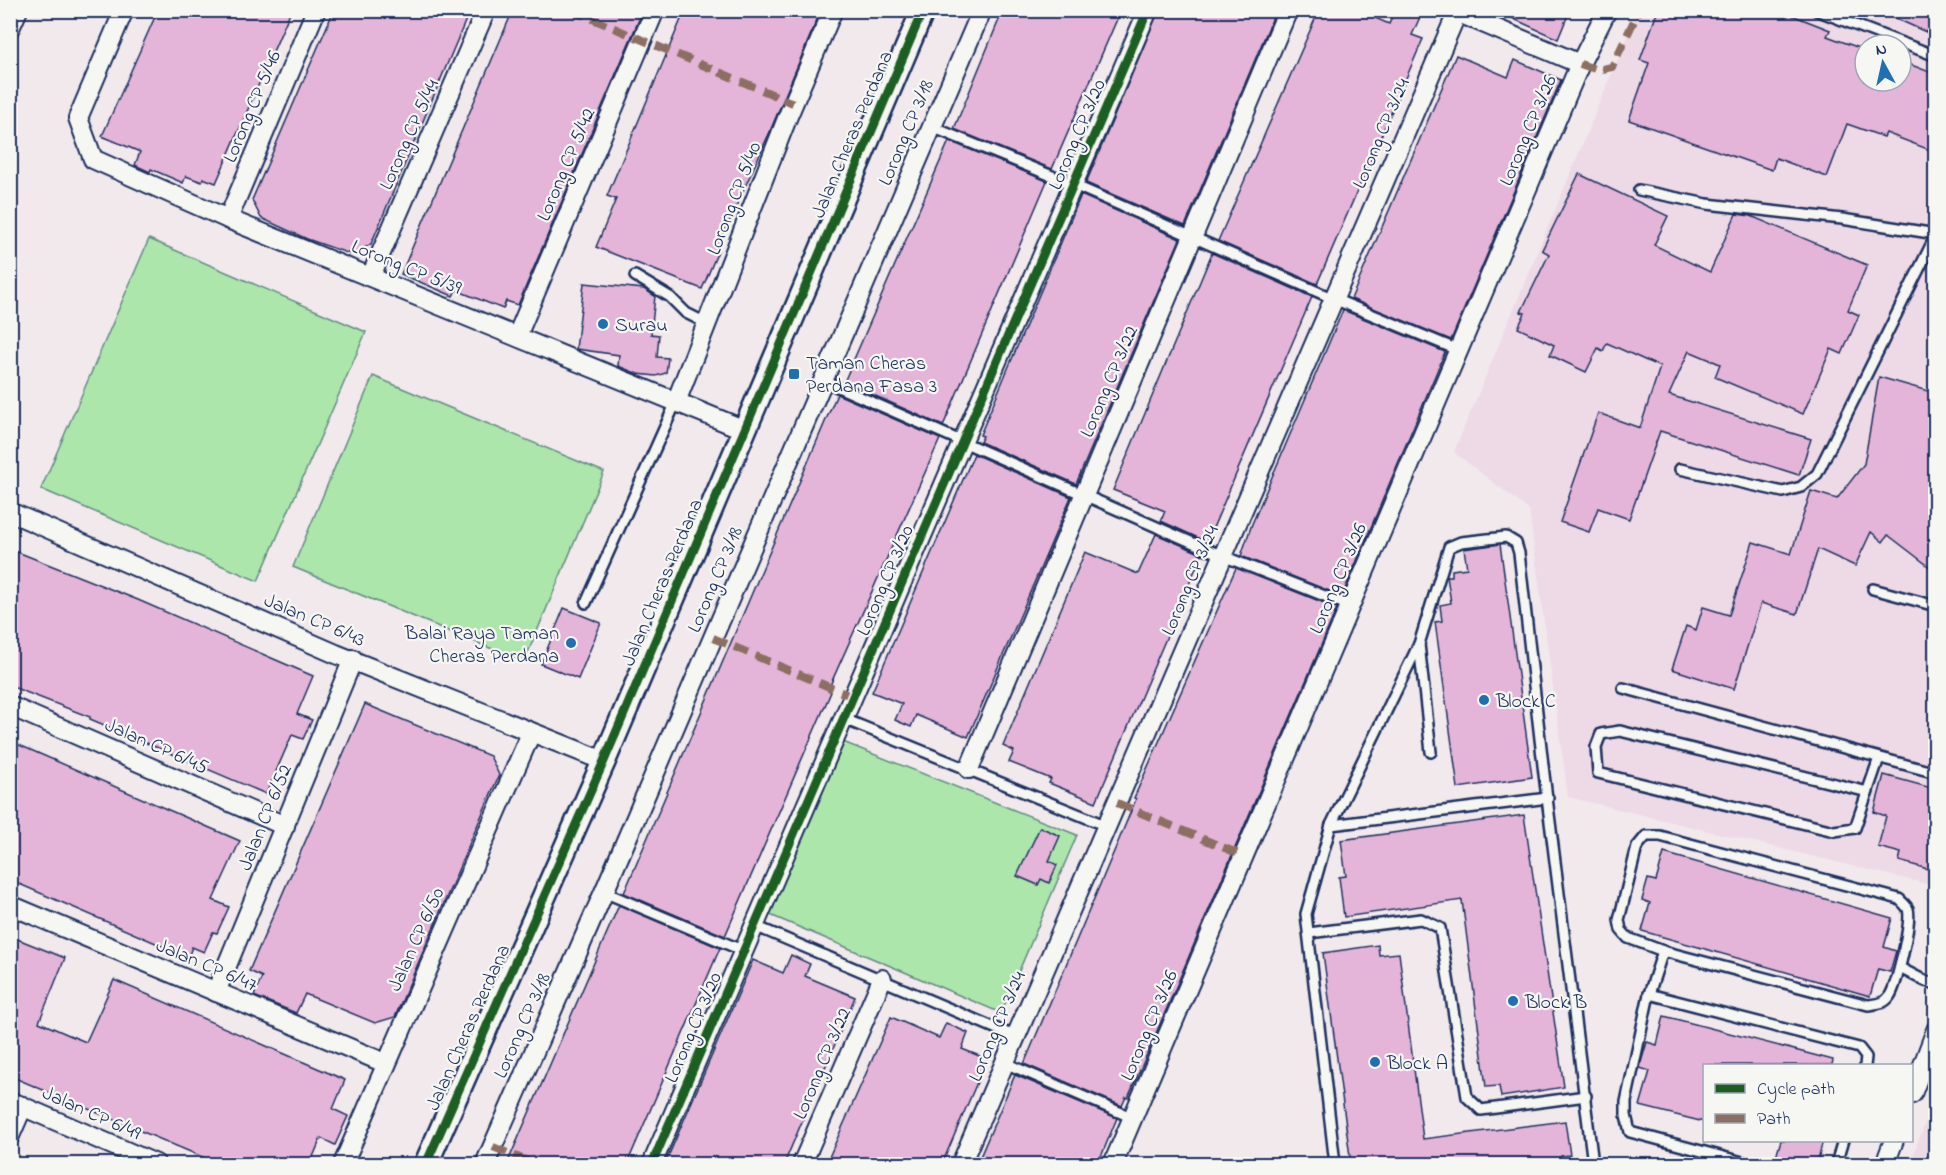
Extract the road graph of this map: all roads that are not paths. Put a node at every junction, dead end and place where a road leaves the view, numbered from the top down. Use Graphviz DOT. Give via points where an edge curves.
graph roads {
  1 [pos="18,10"];
  2 [pos="124,10"];
  3 [pos="316,10"];
  4 [pos="486,10"];
  5 [pos="655,10"];
  6 [pos="833,10"];
  7 [pos="923,10"];
  8 [pos="982,10"];
  9 [pos="1149,10"];
  10 [pos="1288,10"];
  11 [pos="1607,10"];
  12 [pos="1816,10"];
  13 [pos="1454,11"];
  14 [pos="10,28"];
  15 [pos="1935,56"];
  16 [pos="1580,64"];
  17 [pos="932,127"];
  18 [pos="1074,185"];
  19 [pos="1639,190"];
  20 [pos="228,219"];
  21 [pos="1935,235"];
  22 [pos="1193,237"];
  23 [pos="371,276"];
  24 [pos="635,276"];
  25 [pos="1334,299"];
  26 [pos="708,324"];
  27 [pos="517,336"];
  28 [pos="1458,350"];
  29 [pos="824,381"];
  30 [pos="676,402"];
  31 [pos="745,430"];
  32 [pos="963,442"];
  33 [pos="1680,469"];
  34 [pos="1084,494"];
  35 [pos="10,512"];
  36 [pos="1223,556"];
  37 [pos="1873,589"];
  38 [pos="586,603"];
  39 [pos="1350,606"];
  40 [pos="1935,606"];
  41 [pos="1419,644"];
  42 [pos="353,660"];
  43 [pos="1623,688"];
  44 [pos="10,706"];
  45 [pos="844,720"];
  46 [pos="531,733"];
  47 [pos="1431,752"];
  48 [pos="1879,758"];
  49 [pos="604,761"];
  50 [pos="969,769"];
  51 [pos="1935,773"];
  52 [pos="1868,792"];
  53 [pos="1548,798"];
  54 [pos="1331,825"];
  55 [pos="285,826"];
  56 [pos="1107,826"];
  57 [pos="604,892"];
  58 [pos="10,905"];
  59 [pos="755,926"];
  60 [pos="1309,933"];
  61 [pos="744,951"];
  62 [pos="1663,951"];
  63 [pos="1900,968"];
  64 [pos="882,979"];
  65 [pos="1935,984"];
  66 [pos="216,992"];
  67 [pos="1649,994"];
  68 [pos="1935,1030"];
  69 [pos="1016,1037"];
  70 [pos="386,1063"];
  71 [pos="1005,1063"];
  72 [pos="1865,1064"];
  73 [pos="1913,1089"];
  74 [pos="1586,1096"];
  75 [pos="17,1104"];
  76 [pos="1133,1118"];
  77 [pos="10,1136"];
  78 [pos="1842,1142"];
  79 [pos="1893,1142"];
  80 [pos="1935,1156"];
  81 [pos="156,1164"];
  82 [pos="343,1164"];
  83 [pos="426,1164"];
  84 [pos="485,1164"];
  85 [pos="652,1164"];
  86 [pos="802,1164"];
  87 [pos="961,1164"];
  88 [pos="1113,1164"];
  89 [pos="1335,1164"];
  90 [pos="1593,1164"];
  91 [pos="1750,1164"];
  92 [pos="1836,1164"];
  93 [pos="1885,1164"];
  94 [pos="1932,1164"];
  1 -- 14 [label="street"];
  2 -- 20 [label="street, Lorong CP 5/39" via="78,118 93,159"];
  3 -- 20 [label="street, Lorong CP 5/46"];
  4 -- 23 [label="street, Lorong CP 5/44"];
  5 -- 27 [label="street, Lorong CP 5/42"];
  6 -- 26 [label="street, Lorong CP 5/40"];
  7 -- 31 [label="street, Jalan Cheras Perdana"];
  8 -- 17 [label="street, Lorong CP 3/18"];
  9 -- 18 [label="street, Lorong CP 3/20"];
  10 -- 22 [label="street, Lorong CP 3/22"];
  11 -- 16 [label="street, Lorong CP 3/26"];
  12 -- 15 [label="lane"];
  13 -- 16 [label="street"];
  13 -- 25 [label="street, Lorong CP 3/24"];
  16 -- 28 [label="street, Lorong CP 3/26"];
  17 -- 18 [label="lane"];
  17 -- 29 [label="street, Lorong CP 3/18"];
  18 -- 22 [label="lane"];
  18 -- 32 [label="street, Lorong CP 3/20"];
  19 -- 21 [label="lane" via="1707,204 1842,219"];
  20 -- 23 [label="street, Lorong CP 5/39"];
  21 -- 33 [label="lane" via="1817,474 1802,487 1783,492"];
  22 -- 25 [label="lane"];
  22 -- 34 [label="street, Lorong CP 3/22"];
  23 -- 27 [label="street, Lorong CP 5/39"];
  24 -- 26 [label="lane"];
  25 -- 28 [label="lane"];
  25 -- 36 [label="street, Lorong CP 3/24"];
  26 -- 30 [label="street, Lorong CP 5/40"];
  27 -- 30 [label="street, Lorong CP 5/39"];
  28 -- 39 [label="street, Lorong CP 3/26"];
  29 -- 32 [label="lane"];
  29 -- 57 [label="street, Lorong CP 3/18"];
  30 -- 31 [label="street, Lorong CP 5/39"];
  30 -- 38 [label="lane"];
  31 -- 49 [label="street, Jalan Cheras Perdana"];
  32 -- 34 [label="lane"];
  32 -- 45 [label="street, Lorong CP 3/20"];
  34 -- 36 [label="lane"];
  34 -- 50 [label="street, Lorong CP 3/22"];
  35 -- 42 [label="street, Jalan CP 6/43"];
  36 -- 39 [label="lane"];
  36 -- 56 [label="street, Lorong CP 3/24"];
  37 -- 40 [label="lane"];
  39 -- 76 [label="street, Lorong CP 3/26"];
  41 -- 47 [label="lane"];
  41 -- 53 [label="lane" via="1449,547 1506,537 1516,543"];
  41 -- 54 [label="lane"];
  42 -- 46 [label="street, Jalan CP 6/43"];
  42 -- 55 [label="street, Jalan CP 6/52"];
  43 -- 48 [label="lane"];
  44 -- 55 [label="street, Jalan CP 6/45"];
  45 -- 50 [label="lane"];
  45 -- 59 [label="street, Lorong CP 3/20"];
  46 -- 49 [label="street, Jalan CP 6/43"];
  46 -- 70 [label="street, Jalan CP 6/50"];
  48 -- 51 [label="lane"];
  48 -- 52 [label="lane"];
  49 -- 83 [label="street, Jalan Cheras Perdana"];
  50 -- 56 [label="lane"];
  52 -- 52 [label="lane" via="1856,828 1834,831 1598,773 1596,747 1600,734 1620,731"];
  53 -- 54 [label="lane"];
  53 -- 74 [label="lane"];
  54 -- 60 [label="lane" via="1306,914"];
  55 -- 66 [label="street, Jalan CP 6/52"];
  56 -- 69 [label="street, Lorong CP 3/24"];
  57 -- 61 [label="lane"];
  57 -- 84 [label="street, Lorong CP 3/18"];
  58 -- 66 [label="street, Jalan CP 6/47"];
  59 -- 61 [label="street, Lorong CP 3/20"];
  59 -- 64 [label="lane"];
  60 -- 74 [label="lane" via="1421,919 1440,928 1467,1097 1481,1110"];
  60 -- 89 [label="lane"];
  61 -- 85 [label="street, Lorong CP 3/20"];
  62 -- 63 [label="lane" via="1868,1005 1881,1003 1890,996"];
  62 -- 63 [label="lane" via="1628,938 1619,920 1637,847 1646,836 1660,836 1899,899 1907,907 1909,919"];
  62 -- 67 [label="lane"];
  63 -- 65 [label="lane"];
  64 -- 69 [label="lane"];
  64 -- 86 [label="street, Lorong CP 3/22"];
  66 -- 70 [label="street, Jalan CP 6/47"];
  67 -- 72 [label="lane" via="1859,1048 1866,1057"];
  67 -- 91 [label="lane" via="1626,1102 1630,1132"];
  68 -- 73 [label="street"];
  69 -- 71 [label="street, Lorong CP 3/24"];
  70 -- 82 [label="street, Jalan CP 6/50"];
  71 -- 76 [label="lane"];
  71 -- 87 [label="street, Lorong CP 3/24"];
  74 -- 90 [label="lane"];
  75 -- 77 [label="street"];
  75 -- 81 [label="street, Jalan CP 6/49"];
  76 -- 88 [label="street, Lorong CP 3/26"];
  78 -- 92 [label="lane"];
  79 -- 93 [label="street"];
  80 -- 94 [label="lane"];
}
